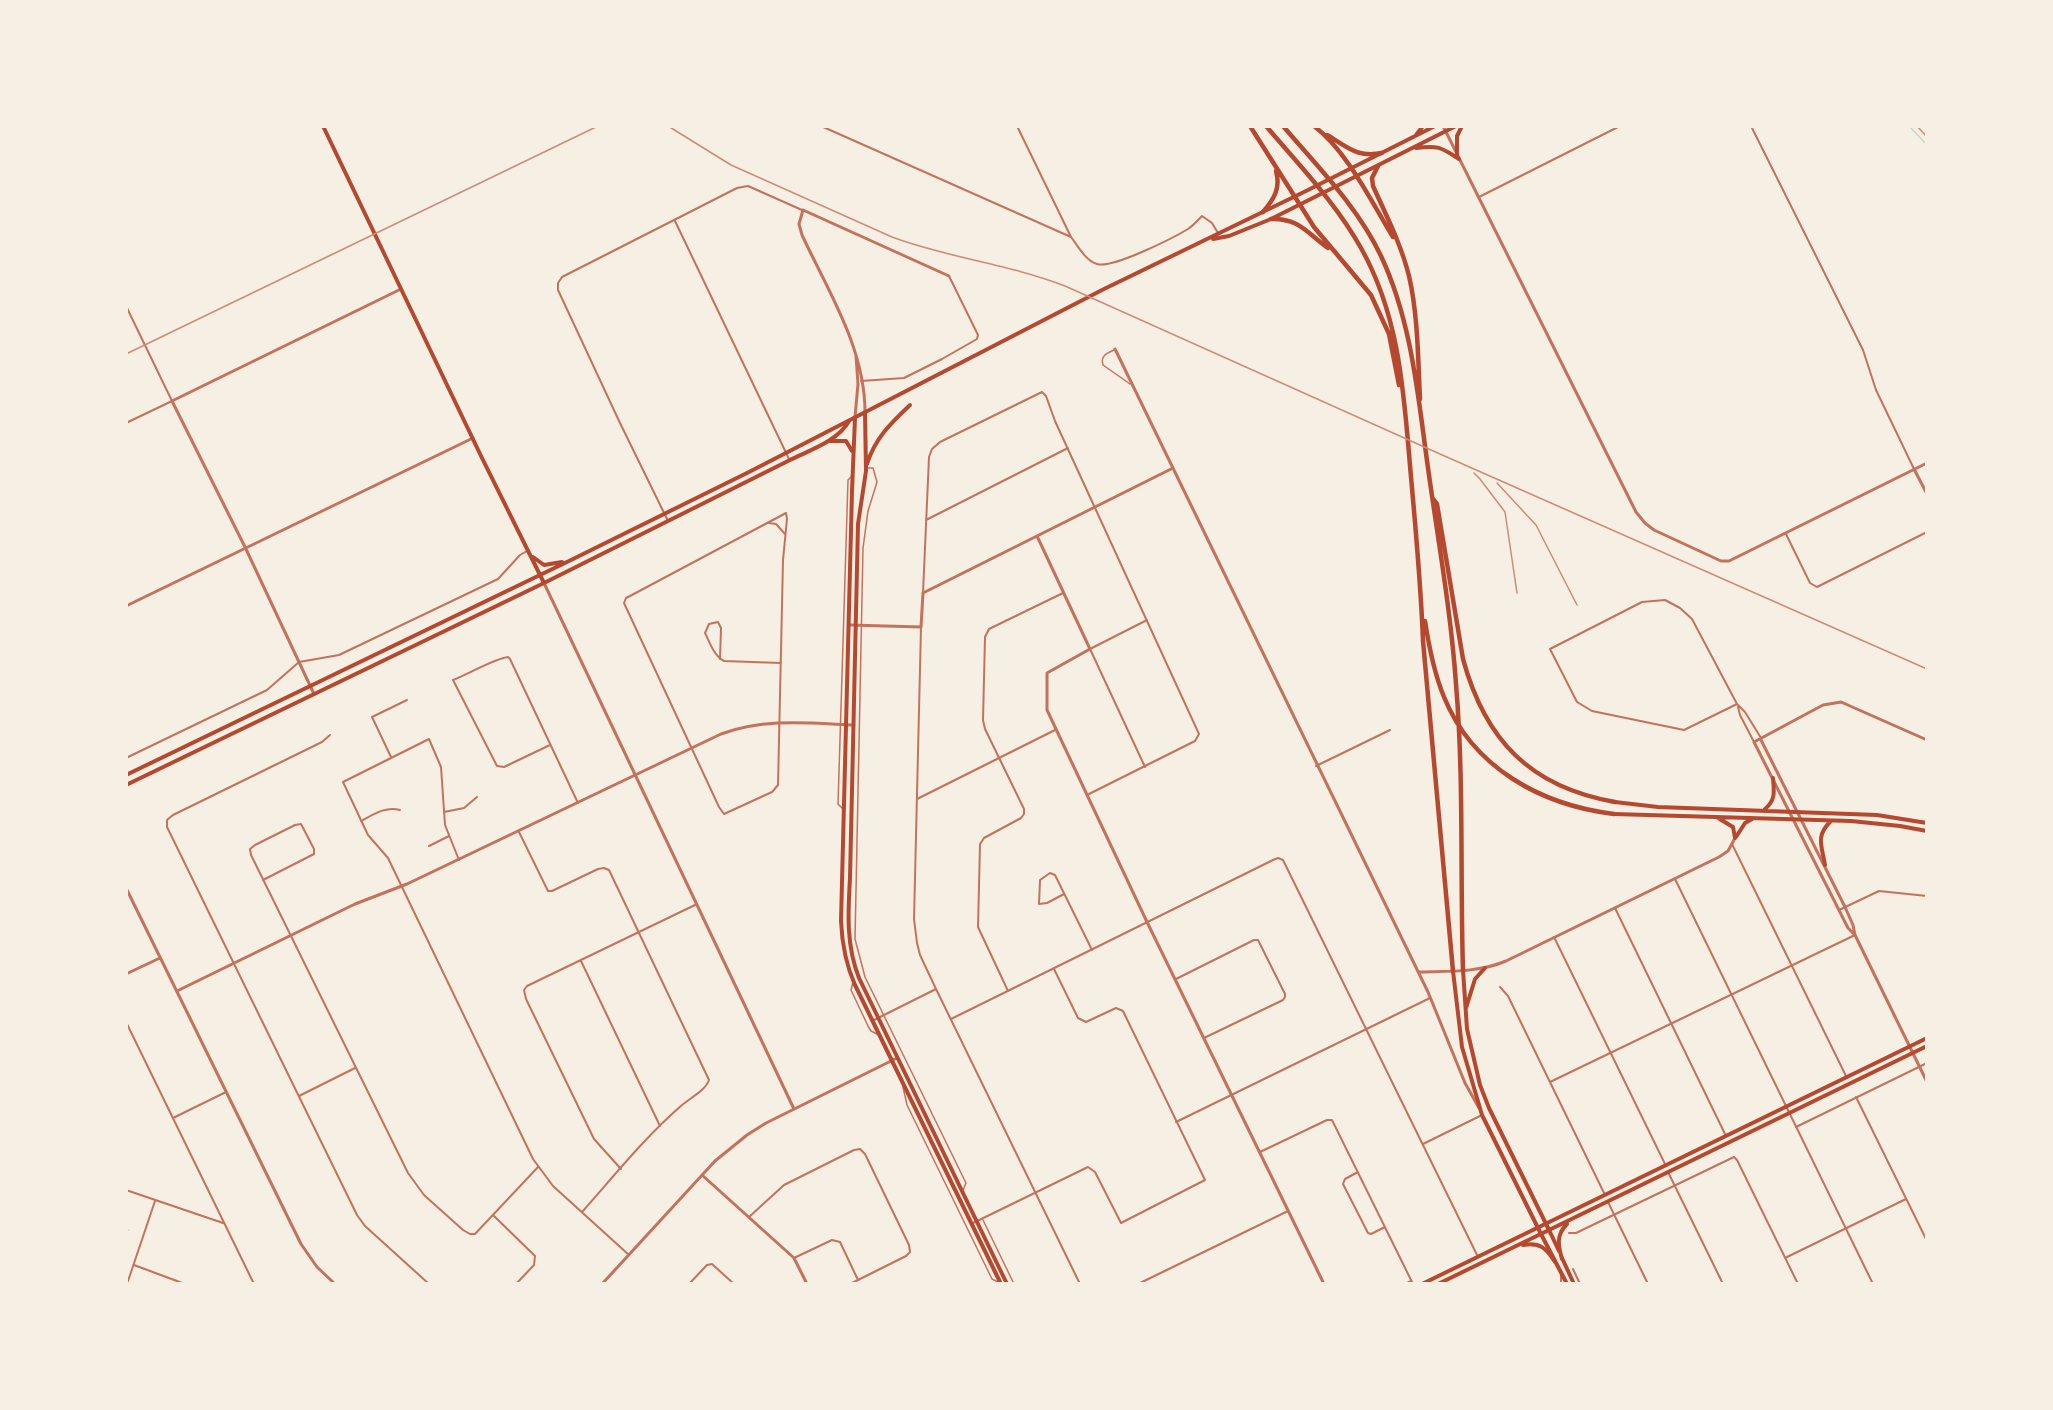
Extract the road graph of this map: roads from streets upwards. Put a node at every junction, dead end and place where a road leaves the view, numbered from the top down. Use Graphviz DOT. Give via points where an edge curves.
graph roads {
  1 [pos="323,126"];
  2 [pos="821,126"];
  3 [pos="1017,126"];
  4 [pos="1250,126"];
  5 [pos="1266,126"];
  6 [pos="1283,126"];
  7 [pos="1423,126"];
  8 [pos="1435,126"];
  9 [pos="1443,126"];
  10 [pos="1456,126"];
  11 [pos="1462,126"];
  12 [pos="1620,126"];
  13 [pos="1751,126"];
  14 [pos="1316,127"];
  15 [pos="1445,132"];
  16 [pos="1414,137"];
  17 [pos="1412,149"];
  18 [pos="1382,153"];
  19 [pos="1458,157"];
  20 [pos="1273,163"];
  21 [pos="1378,166"];
  22 [pos="1350,169"];
  23 [pos="1356,177"];
  24 [pos="1295,197"];
  25 [pos="1479,197"];
  26 [pos="1300,205"];
  27 [pos="803,210"];
  28 [pos="1263,212"];
  29 [pos="1271,219"];
  30 [pos="675,221"];
  31 [pos="1220,236"];
  32 [pos="1071,237"];
  33 [pos="1400,249"];
  34 [pos="1333,251"];
  35 [pos="949,276"];
  36 [pos="401,289"];
  37 [pos="126,306"];
  38 [pos="1115,350"];
  39 [pos="861,381"];
  40 [pos="172,401"];
  41 [pos="910,405"];
  42 [pos="1405,411"];
  43 [pos="866,412"];
  44 [pos="855,417"];
  45 [pos="849,421"];
  46 [pos="126,423"];
  47 [pos="1422,429"];
  48 [pos="473,438"];
  49 [pos="826,442"];
  50 [pos="1068,448"];
  51 [pos="786,452"];
  52 [pos="853,455"];
  53 [pos="790,460"];
  54 [pos="1927,463"];
  55 [pos="866,468"];
  56 [pos="1173,468"];
  57 [pos="1914,469"];
  58 [pos="1927,494"];
  59 [pos="1432,498"];
  60 [pos="1095,507"];
  61 [pos="665,513"];
  62 [pos="927,520"];
  63 [pos="668,521"];
  64 [pos="769,523"];
  65 [pos="1927,532"];
  66 [pos="785,534"];
  67 [pos="1786,534"];
  68 [pos="1037,536"];
  69 [pos="245,547"];
  70 [pos="530,552"];
  71 [pos="569,561"];
  72 [pos="540,575"];
  73 [pos="544,583"];
  74 [pos="923,593"];
  75 [pos="1063,593"];
  76 [pos="1422,598"];
  77 [pos="126,606"];
  78 [pos="1147,620"];
  79 [pos="852,625"];
  80 [pos="921,627"];
  81 [pos="1090,649"];
  82 [pos="720,660"];
  83 [pos="299,662"];
  84 [pos="781,663"];
  85 [pos="310,686"];
  86 [pos="314,694"];
  87 [pos="407,700"];
  88 [pos="1737,704"];
  89 [pos="778,722"];
  90 [pos="846,724"];
  91 [pos="854,725"];
  92 [pos="1055,730"];
  93 [pos="1390,730"];
  94 [pos="330,735"];
  95 [pos="1761,740"];
  96 [pos="1927,740"];
  97 [pos="1754,742"];
  98 [pos="550,745"];
  99 [pos="692,748"];
  100 [pos="391,757"];
  101 [pos="126,758"];
  102 [pos="999,758"];
  103 [pos="1316,766"];
  104 [pos="1145,767"];
  105 [pos="126,775"];
  106 [pos="635,775"];
  107 [pos="1773,778"];
  108 [pos="126,785"];
  109 [pos="1087,795"];
  110 [pos="477,797"];
  111 [pos="917,799"];
  112 [pos="1614,802"];
  113 [pos="578,803"];
  114 [pos="400,810"];
  115 [pos="1764,810"];
  116 [pos="1790,811"];
  117 [pos="444,812"];
  118 [pos="1799,812"];
  119 [pos="1614,814"];
  120 [pos="1716,817"];
  121 [pos="1755,818"];
  122 [pos="1794,819"];
  123 [pos="1803,820"];
  124 [pos="1832,820"];
  125 [pos="361,821"];
  126 [pos="1927,823"];
  127 [pos="518,831"];
  128 [pos="1927,831"];
  129 [pos="449,836"];
  130 [pos="1735,838"];
  131 [pos="1732,844"];
  132 [pos="429,846"];
  133 [pos="459,860"];
  134 [pos="1825,865"];
  135 [pos="263,879"];
  136 [pos="1675,879"];
  137 [pos="401,886"];
  138 [pos="126,888"];
  139 [pos="1064,894"];
  140 [pos="1927,896"];
  141 [pos="697,904"];
  142 [pos="1845,907"];
  143 [pos="1615,908"];
  144 [pos="1839,910"];
  145 [pos="1147,922"];
  146 [pos="639,932"];
  147 [pos="1854,934"];
  148 [pos="290,935"];
  149 [pos="1554,938"];
  150 [pos="1092,950"];
  151 [pos="160,958"];
  152 [pos="580,961"];
  153 [pos="233,963"];
  154 [pos="1792,965"];
  155 [pos="1485,968"];
  156 [pos="1054,969"];
  157 [pos="1463,970"];
  158 [pos="1453,971"];
  159 [pos="1418,972"];
  160 [pos="126,974"];
  161 [pos="1175,979"];
  162 [pos="1500,987"];
  163 [pos="936,989"];
  164 [pos="177,991"];
  165 [pos="1008,991"];
  166 [pos="1731,994"];
  167 [pos="1430,998"];
  168 [pos="1465,1012"];
  169 [pos="879,1018"];
  170 [pos="951,1019"];
  171 [pos="872,1021"];
  172 [pos="126,1023"];
  173 [pos="1671,1024"];
  174 [pos="1367,1029"];
  175 [pos="1204,1038"];
  176 [pos="1927,1038"];
  177 [pos="1927,1046"];
  178 [pos="1910,1047"];
  179 [pos="1610,1053"];
  180 [pos="1913,1053"];
  181 [pos="897,1058"];
  182 [pos="892,1060"];
  183 [pos="1927,1063"];
  184 [pos="1920,1066"];
  185 [pos="355,1068"];
  186 [pos="1847,1077"];
  187 [pos="1550,1082"];
  188 [pos="1927,1082"];
  189 [pos="226,1092"];
  190 [pos="1232,1094"];
  191 [pos="299,1096"];
  192 [pos="1856,1097"];
  193 [pos="1786,1107"];
  194 [pos="794,1109"];
  195 [pos="1789,1113"];
  196 [pos="1482,1114"];
  197 [pos="172,1118"];
  198 [pos="1176,1122"];
  199 [pos="660,1126"];
  200 [pos="1796,1127"];
  201 [pos="1726,1136"];
  202 [pos="1423,1144"];
  203 [pos="1260,1152"];
  204 [pos="1666,1166"];
  205 [pos="537,1167"];
  206 [pos="621,1169"];
  207 [pos="1358,1172"];
  208 [pos="1668,1172"];
  209 [pos="702,1175"];
  210 [pos="1675,1185"];
  211 [pos="126,1190"];
  212 [pos="1035,1192"];
  213 [pos="1605,1195"];
  214 [pos="1906,1199"];
  215 [pos="155,1200"];
  216 [pos="1608,1202"];
  217 [pos="1288,1211"];
  218 [pos="582,1212"];
  219 [pos="1614,1214"];
  220 [pos="493,1215"];
  221 [pos="1577,1216"];
  222 [pos="749,1217"];
  223 [pos="976,1221"];
  224 [pos="224,1224"];
  225 [pos="971,1224"];
  226 [pos="1545,1224"];
  227 [pos="1385,1227"];
  228 [pos="1538,1227"];
  229 [pos="1845,1228"];
  230 [pos="1549,1230"];
  231 [pos="1569,1233"];
  232 [pos="1541,1234"];
  233 [pos="1927,1241"];
  234 [pos="1516,1246"];
  235 [pos="629,1255"];
  236 [pos="1478,1257"];
  237 [pos="794,1258"];
  238 [pos="1785,1258"];
  239 [pos="1562,1259"];
  240 [pos="1556,1262"];
  241 [pos="134,1265"];
  242 [pos="1573,1269"];
  243 [pos="1561,1273"];
  244 [pos="858,1280"];
  245 [pos="1412,1282"];
  246 [pos="1000,1283"];
  247 [pos="127,1284"];
  248 [pos="185,1284"];
  249 [pos="254,1284"];
  250 [pos="335,1284"];
  251 [pos="429,1284"];
  252 [pos="516,1284"];
  253 [pos="602,1284"];
  254 [pos="689,1284"];
  255 [pos="734,1284"];
  256 [pos="807,1284"];
  257 [pos="850,1284"];
  258 [pos="1007,1284"];
  259 [pos="1080,1284"];
  260 [pos="1138,1284"];
  261 [pos="1324,1284"];
  262 [pos="1405,1284"];
  263 [pos="1422,1284"];
  264 [pos="1438,1284"];
  265 [pos="1561,1284"];
  266 [pos="1567,1284"];
  267 [pos="1574,1284"];
  268 [pos="1580,1284"];
  269 [pos="1648,1284"];
  270 [pos="1723,1284"];
  271 [pos="1798,1284"];
  272 [pos="1873,1284"];
  1 -- 36 [label="main road"];
  2 -- 32 [label="street"];
  3 -- 32 [label="street"];
  4 -- 20 [label="highway"];
  5 -- 42 [label="highway" via="1332,205 1361,247 1391,321"];
  6 -- 47 [label="highway" via="1349,205 1381,255 1408,336"];
  7 -- 16 [label="main road"];
  8 -- 16 [label="main road"];
  9 -- 15 [label="street"];
  10 -- 15 [label="main road"];
  11 -- 19 [label="main road" via="1457,136"];
  12 -- 25 [label="street"];
  13 -- 57 [label="street" via="1863,350 1876,390"];
  14 -- 18 [label="highway" via="1356,152"];
  14 -- 22 [label="highway" via="1337,147"];
  15 -- 17 [label="main road"];
  15 -- 19 [label="street"];
  16 -- 18 [label="main road"];
  17 -- 19 [label="main road" via="1437,146"];
  17 -- 21 [label="main road"];
  18 -- 22 [label="main road"];
  19 -- 25 [label="street"];
  20 -- 24 [label="highway"];
  20 -- 28 [label="highway" via="1278,183"];
  21 -- 23 [label="main road"];
  21 -- 33 [label="highway" via="1373,186"];
  22 -- 23 [label="highway"];
  22 -- 24 [label="main road"];
  23 -- 26 [label="main road"];
  23 -- 33 [label="highway"];
  24 -- 26 [label="highway"];
  24 -- 28 [label="main road"];
  25 -- 67 [label="street" via="1645,524 1723,561 1732,561"];
  26 -- 29 [label="main road"];
  26 -- 34 [label="highway"];
  27 -- 30 [label="street" via="748,186"];
  27 -- 35 [label="street"];
  27 -- 39 [label="street" via="799,225 802,235 854,345"];
  28 -- 31 [label="main road"];
  29 -- 31 [label="main road"];
  29 -- 34 [label="highway" via="1302,226"];
  30 -- 51 [label="street"];
  30 -- 61 [label="street" via="568,274 558,283 560,296"];
  31 -- 32 [label="street" via="1202,216 1191,227 1154,248 1103,265 1092,262"];
  31 -- 43 [label="main road" via="1104,289"];
  33 -- 47 [label="highway" via="1414,306"];
  34 -- 42 [label="highway" via="1362,284 1380,313"];
  35 -- 39 [label="street" via="977,339 904,378"];
  36 -- 40 [label="street"];
  36 -- 48 [label="main road"];
  37 -- 40 [label="street"];
  38 -- 56 [label="street"];
  39 -- 43 [label="street"];
  39 -- 44 [label="street"];
  40 -- 46 [label="street"];
  40 -- 69 [label="street"];
  41 -- 55 [label="main road" via="881,434"];
  42 -- 76 [label="highway"];
  43 -- 44 [label="main road"];
  43 -- 55 [label="main road"];
  44 -- 45 [label="main road"];
  44 -- 52 [label="main road"];
  45 -- 49 [label="main road"];
  45 -- 51 [label="main road"];
  47 -- 59 [label="highway"];
  48 -- 69 [label="street"];
  48 -- 70 [label="main road"];
  49 -- 52 [label="main road" via="846,441"];
  49 -- 53 [label="main road"];
  50 -- 60 [label="street"];
  50 -- 62 [label="street"];
  50 -- 62 [label="street" via="1042,392 940,442 929,457"];
  51 -- 53 [label="street"];
  51 -- 61 [label="main road"];
  52 -- 79 [label="main road"];
  53 -- 63 [label="main road"];
  54 -- 57 [label="street"];
  55 -- 79 [label="main road"];
  56 -- 60 [label="street"];
  56 -- 103 [label="street"];
  57 -- 58 [label="street"];
  57 -- 67 [label="street"];
  59 -- 112 [label="highway" via="1437,504 1463,659 1484,717 1510,752 1544,778 1574,792"];
  59 -- 157 [label="highway" via="1456,684"];
  60 -- 68 [label="street"];
  60 -- 78 [label="street"];
  61 -- 63 [label="street"];
  61 -- 71 [label="main road"];
  62 -- 74 [label="street"];
  63 -- 73 [label="main road"];
  64 -- 66 [label="street" via="776,524"];
  64 -- 66 [label="street" via="786,513"];
  64 -- 99 [label="street" via="626,598 625,607"];
  65 -- 67 [label="street" via="1821,586 1810,583"];
  66 -- 84 [label="street"];
  68 -- 74 [label="street"];
  68 -- 75 [label="street"];
  69 -- 77 [label="street"];
  69 -- 83 [label="street"];
  70 -- 71 [label="main road" via="544,565"];
  70 -- 72 [label="main road"];
  70 -- 83 [label="street" via="520,555 498,579 339,655"];
  71 -- 72 [label="main road"];
  72 -- 73 [label="main road"];
  72 -- 85 [label="main road"];
  73 -- 86 [label="main road"];
  73 -- 106 [label="street"];
  74 -- 80 [label="street"];
  75 -- 81 [label="street"];
  75 -- 102 [label="street" via="986,633 982,720"];
  76 -- 119 [label="highway" via="1437,679 1467,738 1502,773 1522,786 1568,805"];
  76 -- 158 [label="highway"];
  78 -- 81 [label="street"];
  78 -- 104 [label="street" via="1199,736"];
  79 -- 80 [label="street"];
  79 -- 90 [label="main road"];
  79 -- 91 [label="main road"];
  80 -- 111 [label="street"];
  81 -- 92 [label="street" via="1047,673 1045,703"];
  81 -- 104 [label="street"];
  82 -- 82 [label="street" via="721,628 718,621 709,624 705,633"];
  82 -- 84 [label="street"];
  83 -- 85 [label="street"];
  83 -- 101 [label="street" via="267,690"];
  84 -- 89 [label="street"];
  85 -- 86 [label="street"];
  85 -- 105 [label="main road"];
  86 -- 108 [label="main road"];
  87 -- 100 [label="street" via="372,717"];
  88 -- 88 [label="street" via="1692,619 1665,600 1642,602 1551,649 1577,702 1587,710 1684,730"];
  88 -- 95 [label="street"];
  88 -- 97 [label="street"];
  89 -- 90 [label="street"];
  89 -- 99 [label="street" via="737,729"];
  89 -- 99 [label="street" via="776,789 728,813 721,812"];
  90 -- 91 [label="street"];
  90 -- 171 [label="main road" via="842,927 853,981"];
  91 -- 169 [label="main road" via="847,921 855,968"];
  92 -- 102 [label="street"];
  92 -- 109 [label="street"];
  93 -- 103 [label="street"];
  94 -- 153 [label="street" via="167,820"];
  95 -- 96 [label="street" via="1822,705 1841,702"];
  95 -- 97 [label="street"];
  95 -- 118 [label="street"];
  97 -- 107 [label="street"];
  98 -- 98 [label="street" via="508,657 453,680 494,764 504,767"];
  98 -- 113 [label="street"];
  99 -- 106 [label="street"];
  100 -- 117 [label="street" via="429,739 441,767"];
  100 -- 125 [label="street" via="343,782"];
  102 -- 111 [label="street"];
  102 -- 165 [label="street" via="1024,814 981,840 978,927"];
  103 -- 159 [label="street"];
  104 -- 109 [label="street"];
  106 -- 113 [label="street"];
  106 -- 141 [label="street"];
  107 -- 115 [label="main road" via="1773,800"];
  107 -- 116 [label="street"];
  109 -- 145 [label="street"];
  110 -- 117 [label="street" via="464,808"];
  111 -- 163 [label="street" via="914,919 918,949"];
  112 -- 115 [label="main road"];
  113 -- 127 [label="street"];
  114 -- 125 [label="street" via="390,808"];
  115 -- 116 [label="main road"];
  116 -- 118 [label="main road"];
  116 -- 122 [label="street"];
  117 -- 129 [label="street"];
  118 -- 123 [label="street"];
  118 -- 126 [label="main road" via="1877,815"];
  119 -- 120 [label="main road"];
  120 -- 121 [label="main road"];
  120 -- 130 [label="main road" via="1733,827"];
  121 -- 122 [label="main road"];
  121 -- 130 [label="main road" via="1745,823"];
  122 -- 123 [label="main road"];
  122 -- 144 [label="street"];
  123 -- 124 [label="main road"];
  123 -- 134 [label="street"];
  124 -- 128 [label="main road"];
  124 -- 134 [label="main road" via="1821,834"];
  125 -- 137 [label="street" via="386,855"];
  127 -- 133 [label="street"];
  127 -- 146 [label="street" via="548,891 606,869"];
  129 -- 132 [label="street"];
  129 -- 133 [label="street"];
  130 -- 131 [label="street"];
  131 -- 136 [label="street" via="1721,856"];
  131 -- 154 [label="street"];
  133 -- 137 [label="street"];
  134 -- 142 [label="street"];
  135 -- 135 [label="street" via="250,849 300,824 314,854"];
  135 -- 148 [label="street"];
  136 -- 143 [label="street"];
  136 -- 166 [label="street"];
  137 -- 148 [label="street"];
  137 -- 205 [label="street"];
  138 -- 151 [label="street"];
  139 -- 139 [label="street" via="1055,875 1050,873 1042,878 1039,904"];
  139 -- 150 [label="street"];
  140 -- 142 [label="street" via="1879,891"];
  141 -- 146 [label="street"];
  141 -- 194 [label="street"];
  142 -- 144 [label="street"];
  142 -- 147 [label="street"];
  143 -- 149 [label="street"];
  143 -- 173 [label="street"];
  144 -- 147 [label="street"];
  145 -- 150 [label="street"];
  145 -- 161 [label="street"];
  145 -- 174 [label="street" via="1280,858 1286,863"];
  146 -- 152 [label="street"];
  146 -- 199 [label="street" via="709,1082"];
  147 -- 154 [label="street"];
  147 -- 178 [label="street"];
  148 -- 153 [label="street"];
  148 -- 185 [label="street"];
  149 -- 155 [label="street"];
  149 -- 179 [label="street"];
  150 -- 156 [label="street"];
  151 -- 160 [label="street"];
  151 -- 164 [label="street"];
  152 -- 199 [label="street"];
  152 -- 206 [label="street" via="524,990 598,1147"];
  153 -- 164 [label="street"];
  153 -- 191 [label="street"];
  154 -- 166 [label="street"];
  154 -- 186 [label="street"];
  155 -- 157 [label="street"];
  155 -- 168 [label="main road" via="1475,979"];
  156 -- 165 [label="street"];
  156 -- 198 [label="street" via="1082,1022 1120,1009"];
  157 -- 158 [label="street"];
  157 -- 168 [label="main road"];
  158 -- 159 [label="street"];
  158 -- 196 [label="main road" via="1462,1047"];
  159 -- 167 [label="street"];
  161 -- 175 [label="street"];
  161 -- 175 [label="street" via="1258,940 1285,997"];
  162 -- 187 [label="street"];
  163 -- 169 [label="street"];
  163 -- 170 [label="street"];
  164 -- 189 [label="street"];
  165 -- 170 [label="street"];
  166 -- 173 [label="street"];
  166 -- 193 [label="street"];
  167 -- 174 [label="street"];
  167 -- 196 [label="street"];
  168 -- 226 [label="main road" via="1484,1096"];
  169 -- 171 [label="street"];
  169 -- 181 [label="main road"];
  170 -- 212 [label="street"];
  171 -- 182 [label="main road"];
  172 -- 197 [label="street"];
  173 -- 179 [label="street"];
  173 -- 201 [label="street"];
  174 -- 190 [label="street"];
  174 -- 202 [label="street"];
  175 -- 190 [label="street"];
  176 -- 178 [label="main road"];
  177 -- 180 [label="main road"];
  178 -- 180 [label="street"];
  178 -- 186 [label="main road"];
  179 -- 187 [label="street"];
  179 -- 204 [label="street"];
  180 -- 184 [label="street"];
  180 -- 195 [label="main road"];
  181 -- 182 [label="street"];
  181 -- 223 [label="main road"];
  182 -- 194 [label="street"];
  182 -- 225 [label="main road"];
  183 -- 184 [label="street"];
  184 -- 188 [label="street"];
  184 -- 192 [label="street"];
  185 -- 191 [label="street"];
  185 -- 220 [label="street" via="410,1178 466,1232 479,1231"];
  186 -- 193 [label="main road"];
  187 -- 213 [label="street"];
  189 -- 197 [label="street"];
  189 -- 250 [label="street" via="301,1244"];
  190 -- 198 [label="street"];
  190 -- 203 [label="street"];
  191 -- 251 [label="street" via="360,1220"];
  192 -- 200 [label="street"];
  192 -- 214 [label="street"];
  193 -- 195 [label="street"];
  193 -- 201 [label="main road"];
  194 -- 209 [label="street" via="747,1135"];
  195 -- 200 [label="street"];
  195 -- 208 [label="main road"];
  196 -- 202 [label="street"];
  196 -- 228 [label="main road"];
  197 -- 224 [label="street"];
  198 -- 212 [label="street" via="1205,1180 1121,1222 1095,1172 1088,1167"];
  199 -- 206 [label="street"];
  200 -- 229 [label="street"];
  201 -- 204 [label="main road"];
  202 -- 236 [label="street"];
  203 -- 207 [label="street" via="1330,1119"];
  203 -- 217 [label="street"];
  204 -- 213 [label="main road"];
  205 -- 218 [label="street"];
  205 -- 220 [label="street"];
  206 -- 218 [label="street"];
  207 -- 227 [label="street"];
  207 -- 227 [label="street" via="1343,1184 1368,1233"];
  208 -- 210 [label="street"];
  208 -- 216 [label="main road"];
  209 -- 222 [label="street"];
  209 -- 235 [label="street"];
  210 -- 219 [label="street"];
  210 -- 238 [label="street" via="1734,1157"];
  210 -- 270 [label="street"];
  211 -- 215 [label="street"];
  212 -- 223 [label="street"];
  212 -- 259 [label="street"];
  213 -- 226 [label="main road"];
  214 -- 229 [label="street"];
  214 -- 233 [label="street"];
  215 -- 224 [label="street"];
  215 -- 241 [label="street"];
  216 -- 219 [label="street"];
  216 -- 221 [label="main road"];
  217 -- 260 [label="street"];
  217 -- 261 [label="street"];
  218 -- 235 [label="street"];
  219 -- 231 [label="street"];
  219 -- 269 [label="street"];
  220 -- 252 [label="street" via="536,1258"];
  221 -- 230 [label="main road"];
  221 -- 239 [label="main road" via="1559,1236"];
  222 -- 237 [label="street"];
  222 -- 244 [label="street" via="784,1185 860,1149 910,1251"];
  223 -- 225 [label="street"];
  223 -- 258 [label="main road"];
  224 -- 249 [label="street"];
  225 -- 246 [label="main road"];
  226 -- 228 [label="main road"];
  226 -- 230 [label="main road"];
  227 -- 245 [label="street"];
  228 -- 232 [label="main road"];
  228 -- 236 [label="main road"];
  229 -- 238 [label="street"];
  229 -- 272 [label="street"];
  230 -- 232 [label="main road"];
  230 -- 239 [label="main road"];
  232 -- 234 [label="main road"];
  232 -- 240 [label="main road"];
  234 -- 240 [label="main road" via="1538,1244"];
  234 -- 264 [label="main road"];
  235 -- 253 [label="street"];
  236 -- 263 [label="main road"];
  237 -- 244 [label="street" via="836,1240"];
  237 -- 256 [label="street"];
  238 -- 271 [label="street"];
  239 -- 267 [label="main road"];
  240 -- 243 [label="main road"];
  241 -- 247 [label="street"];
  241 -- 248 [label="street"];
  242 -- 268 [label="street"];
  243 -- 265 [label="street"];
  243 -- 266 [label="main road"];
  244 -- 257 [label="street"];
  245 -- 262 [label="street"];
  254 -- 255 [label="street" via="707,1264"];
}
